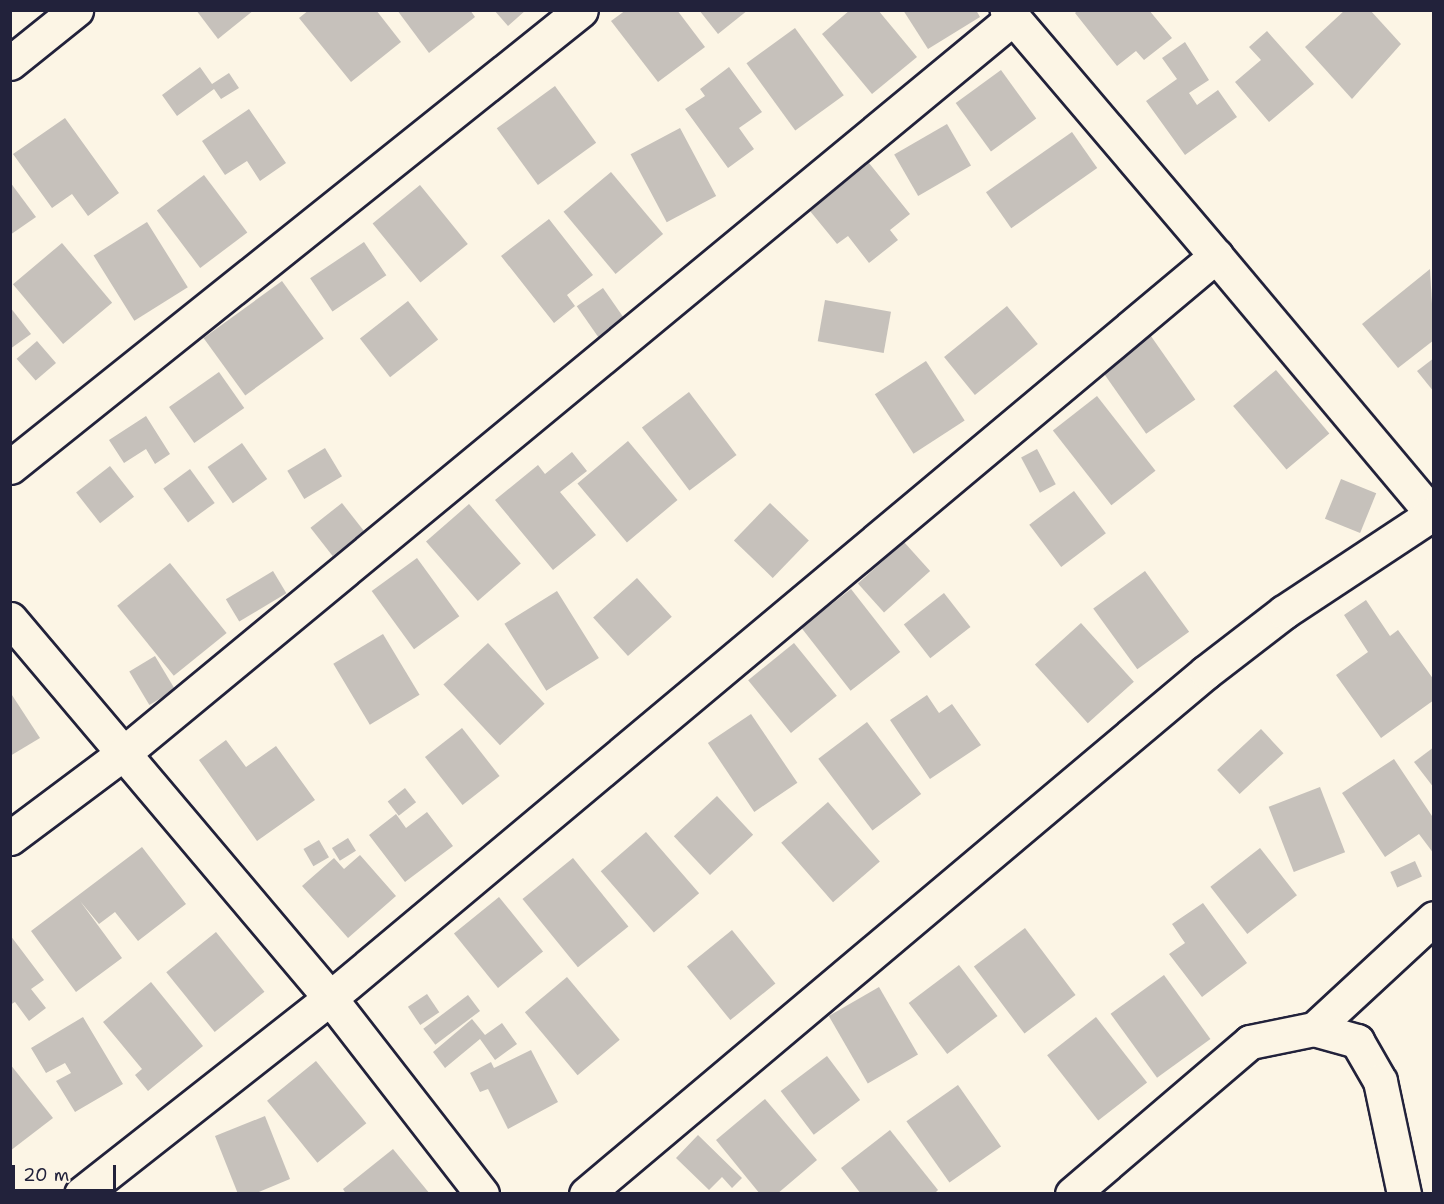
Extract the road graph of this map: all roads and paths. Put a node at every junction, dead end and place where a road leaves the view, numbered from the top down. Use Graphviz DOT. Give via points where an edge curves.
graph roads {
  1 [pos="76,10"];
  2 [pos="581,10"];
  3 [pos="1010,14"];
  4 [pos="10,63"];
  5 [pos="1216,256"];
  6 [pos="10,468"];
  7 [pos="1433,515"];
  8 [pos="10,619"];
  9 [pos="125,752"];
  10 [pos="10,838"];
  11 [pos="1434,918"];
  12 [pos="330,998"];
  13 [pos="1314,1029"];
  14 [pos="81,1194"];
  15 [pos="482,1194"];
  16 [pos="586,1194"];
  17 [pos="1072,1194"];
  18 [pos="1404,1194"];
  1 -- 4 [label="street"];
  2 -- 6 [label="street"];
  3 -- 5 [label="street"];
  3 -- 9 [label="street"];
  5 -- 7 [label="street"];
  5 -- 12 [label="street"];
  7 -- 16 [label="street" via="1284,612 1206,672"];
  8 -- 9 [label="street"];
  9 -- 10 [label="street"];
  9 -- 12 [label="street"];
  11 -- 13 [label="street"];
  12 -- 14 [label="street"];
  12 -- 15 [label="street"];
  13 -- 17 [label="street" via="1250,1042"];
  13 -- 18 [label="street" via="1357,1041 1380,1081"];
}
